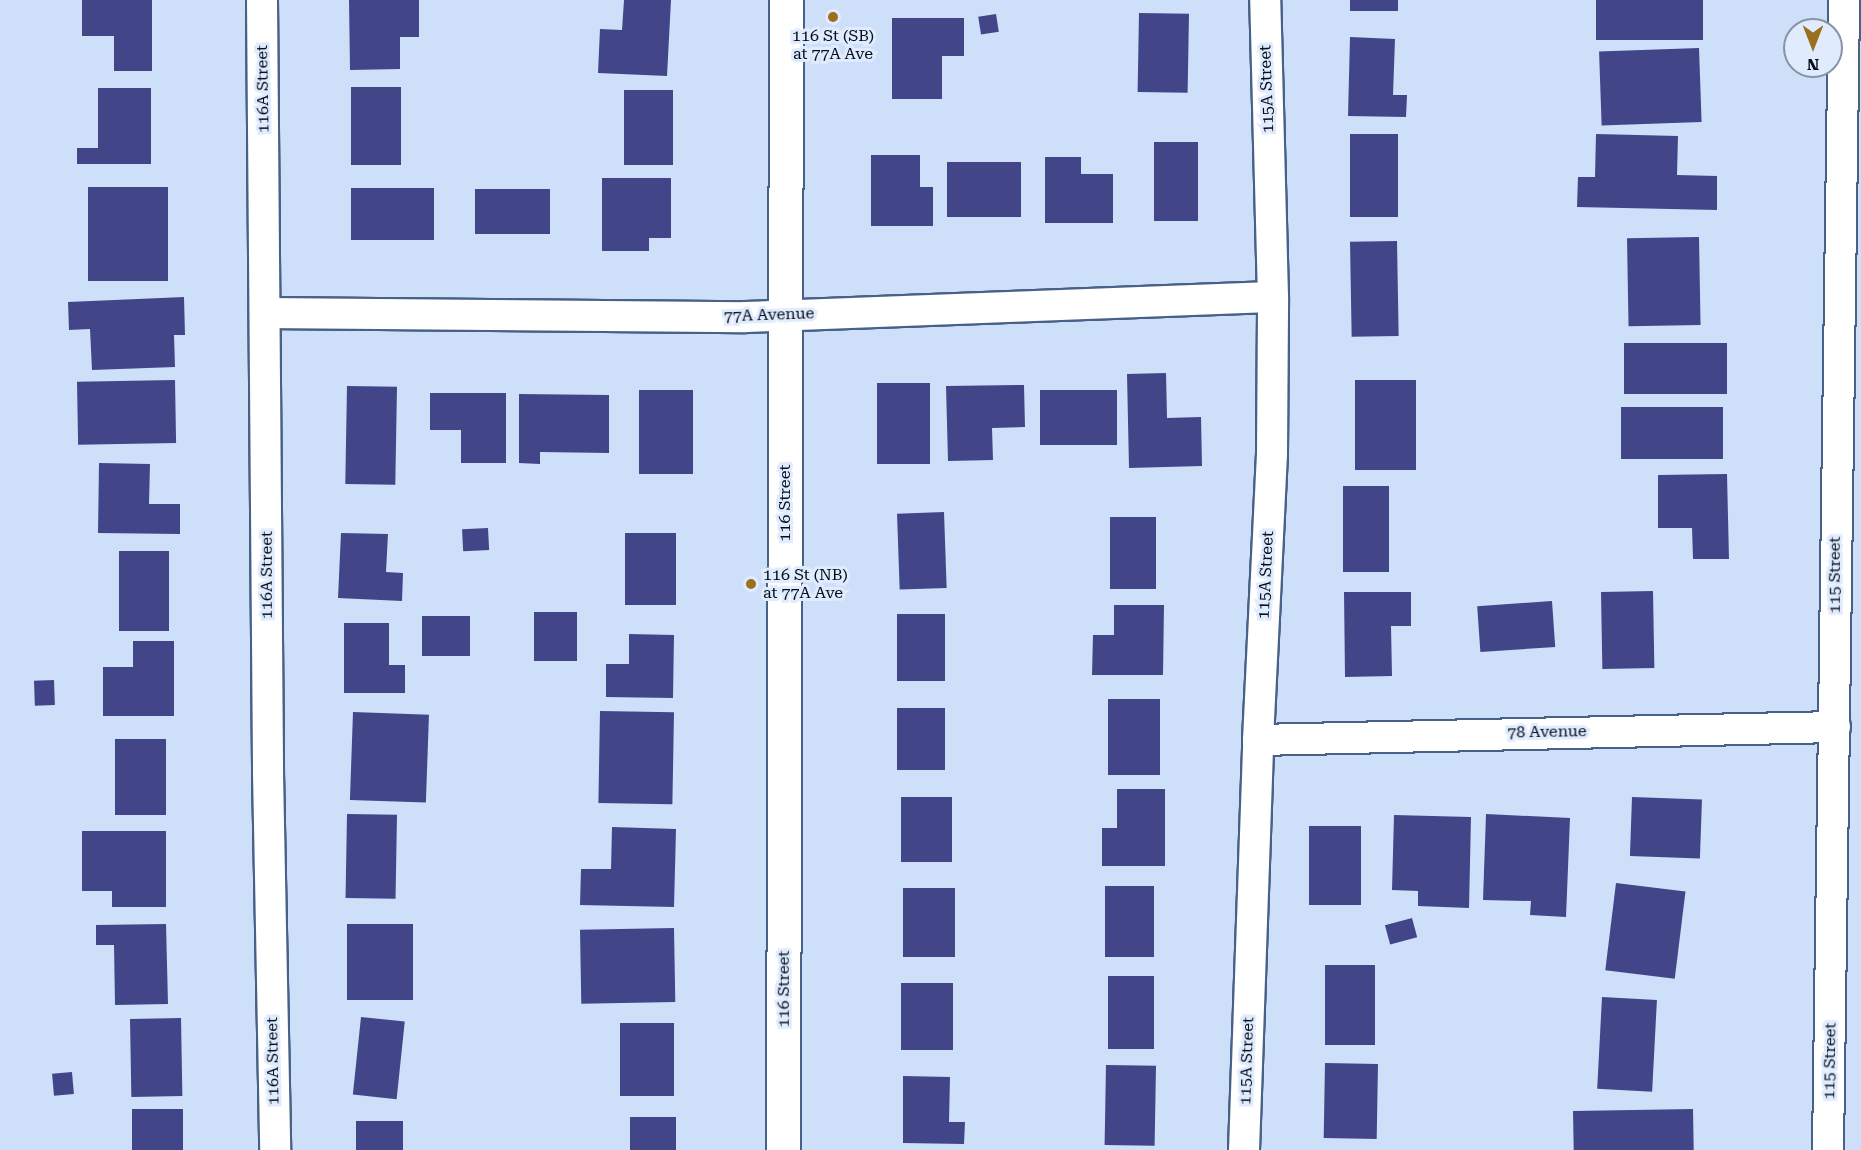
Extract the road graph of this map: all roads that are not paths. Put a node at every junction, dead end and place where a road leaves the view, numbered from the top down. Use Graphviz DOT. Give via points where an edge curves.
graph roads {
  1 [pos="262,0"];
  2 [pos="786,0"];
  3 [pos="1265,0"];
  4 [pos="1844,0"];
  5 [pos="1273,297"];
  6 [pos="265,313"];
  7 [pos="786,315"];
  8 [pos="1835,727"];
  9 [pos="1258,740"];
  10 [pos="275,1150"];
  11 [pos="783,1150"];
  12 [pos="1244,1150"];
  13 [pos="1828,1150"];
  1 -- 6 [label="street, 116A Street"];
  2 -- 7 [label="street, 116 Street"];
  3 -- 5 [label="street, 115A Street"];
  4 -- 8 [label="street, 115 Street" via="1835,480"];
  5 -- 7 [label="street, 77A Avenue"];
  5 -- 9 [label="street, 115A Street" via="1272,454"];
  6 -- 7 [label="street, 77A Avenue"];
  6 -- 10 [label="street, 116A Street"];
  7 -- 11 [label="street, 116 Street"];
  8 -- 9 [label="street, 78 Avenue"];
  8 -- 13 [label="street, 115 Street"];
  9 -- 12 [label="street, 115A Street"];
}
